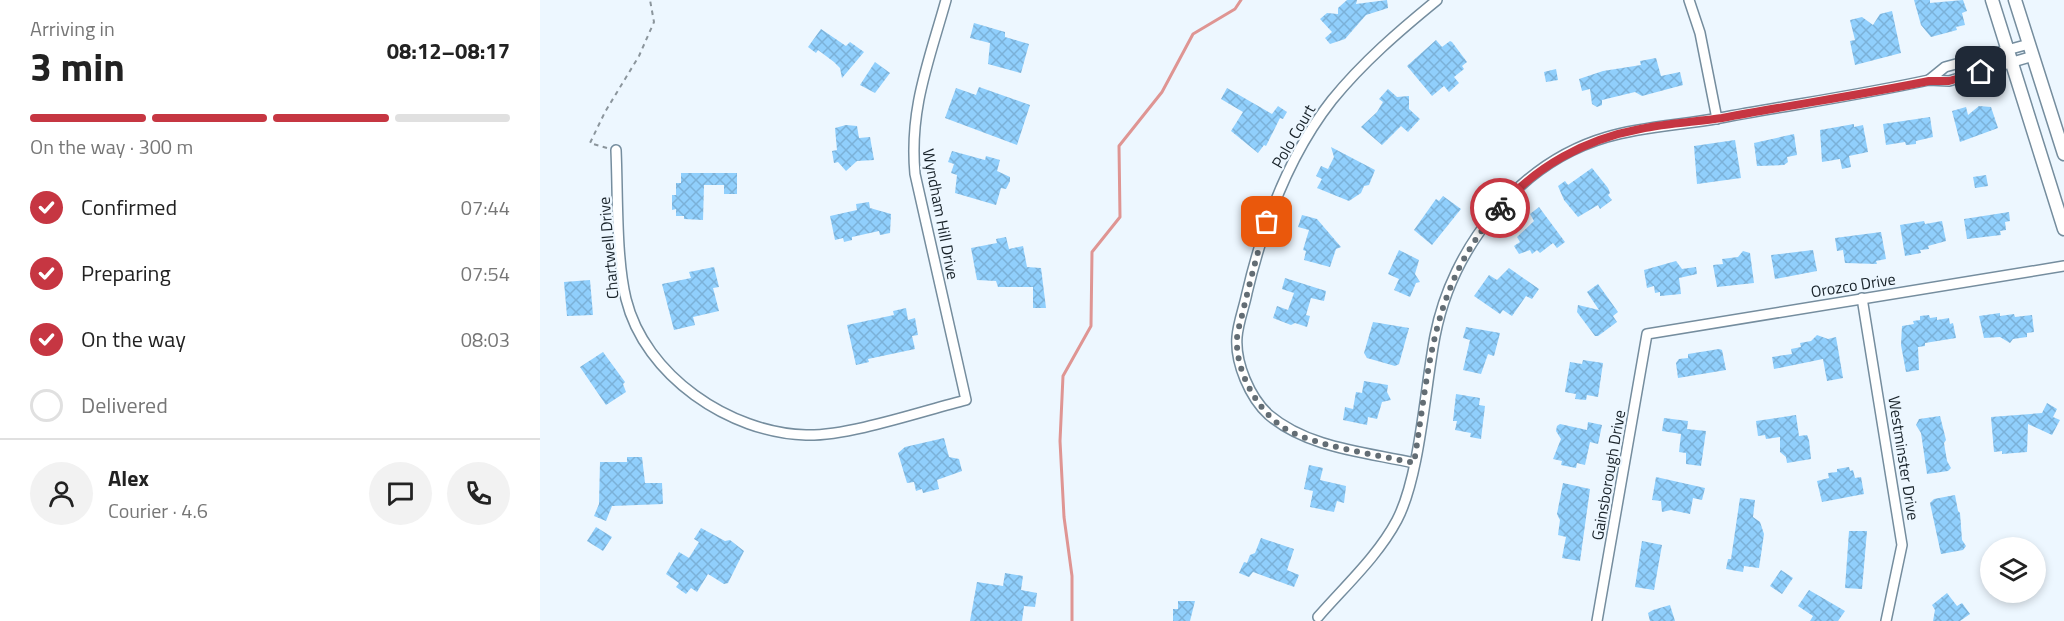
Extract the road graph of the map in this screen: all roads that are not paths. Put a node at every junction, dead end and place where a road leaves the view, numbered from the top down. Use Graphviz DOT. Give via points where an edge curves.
graph roads {
  1 [pos="946,0"];
  2 [pos="1437,0"];
  3 [pos="1689,0"];
  4 [pos="1992,0"];
  5 [pos="2015,0"];
  6 [pos="2008,50"];
  7 [pos="2031,50"];
  8 [pos="2012,62"];
  9 [pos="1929,81"];
  10 [pos="1717,118"];
  11 [pos="616,150"];
  12 [pos="2064,154"];
  13 [pos="2064,229"];
  14 [pos="2064,266"];
  15 [pos="1862,298"];
  16 [pos="1647,334"];
  17 [pos="966,400"];
  18 [pos="1414,463"];
  19 [pos="1318,617"];
  20 [pos="1597,621"];
  21 [pos="1886,621"];
  1 -- 17 [label="street, Wyndham Hill Drive" via="916,107 912,140 915,174"];
  2 -- 18 [label="street, Polo Court" via="1370,57 1331,101 1300,148 1256,255 1237,338 1239,363 1253,393 1267,413 1290,431 1312,440"];
  3 -- 10 [label="street" via="1700,33"];
  4 -- 6 [label="street"];
  5 -- 7 [label="street"];
  6 -- 7 [label="street"];
  6 -- 8 [label="street"];
  6 -- 9 [label="street" via="1945,67"];
  7 -- 8 [label="street"];
  7 -- 12 [label="street"];
  8 -- 9 [label="street" via="1949,81"];
  8 -- 13 [label="street"];
  9 -- 10 [label="street"];
  10 -- 18 [label="street" via="1641,129 1589,144 1549,165 1506,200 1474,239 1446,294"];
  11 -- 17 [label="street, Chartwell Drive" via="626,300 650,352 692,392 752,425 807,435 841,431"];
  14 -- 15 [label="street, Orozco Drive"];
  15 -- 16 [label="street, Orozco Drive"];
  15 -- 21 [label="street, Westminster Drive" via="1902,545"];
  16 -- 20 [label="street, Gainsborough Drive"];
  18 -- 19 [label="street" via="1405,502 1389,534"];
}
